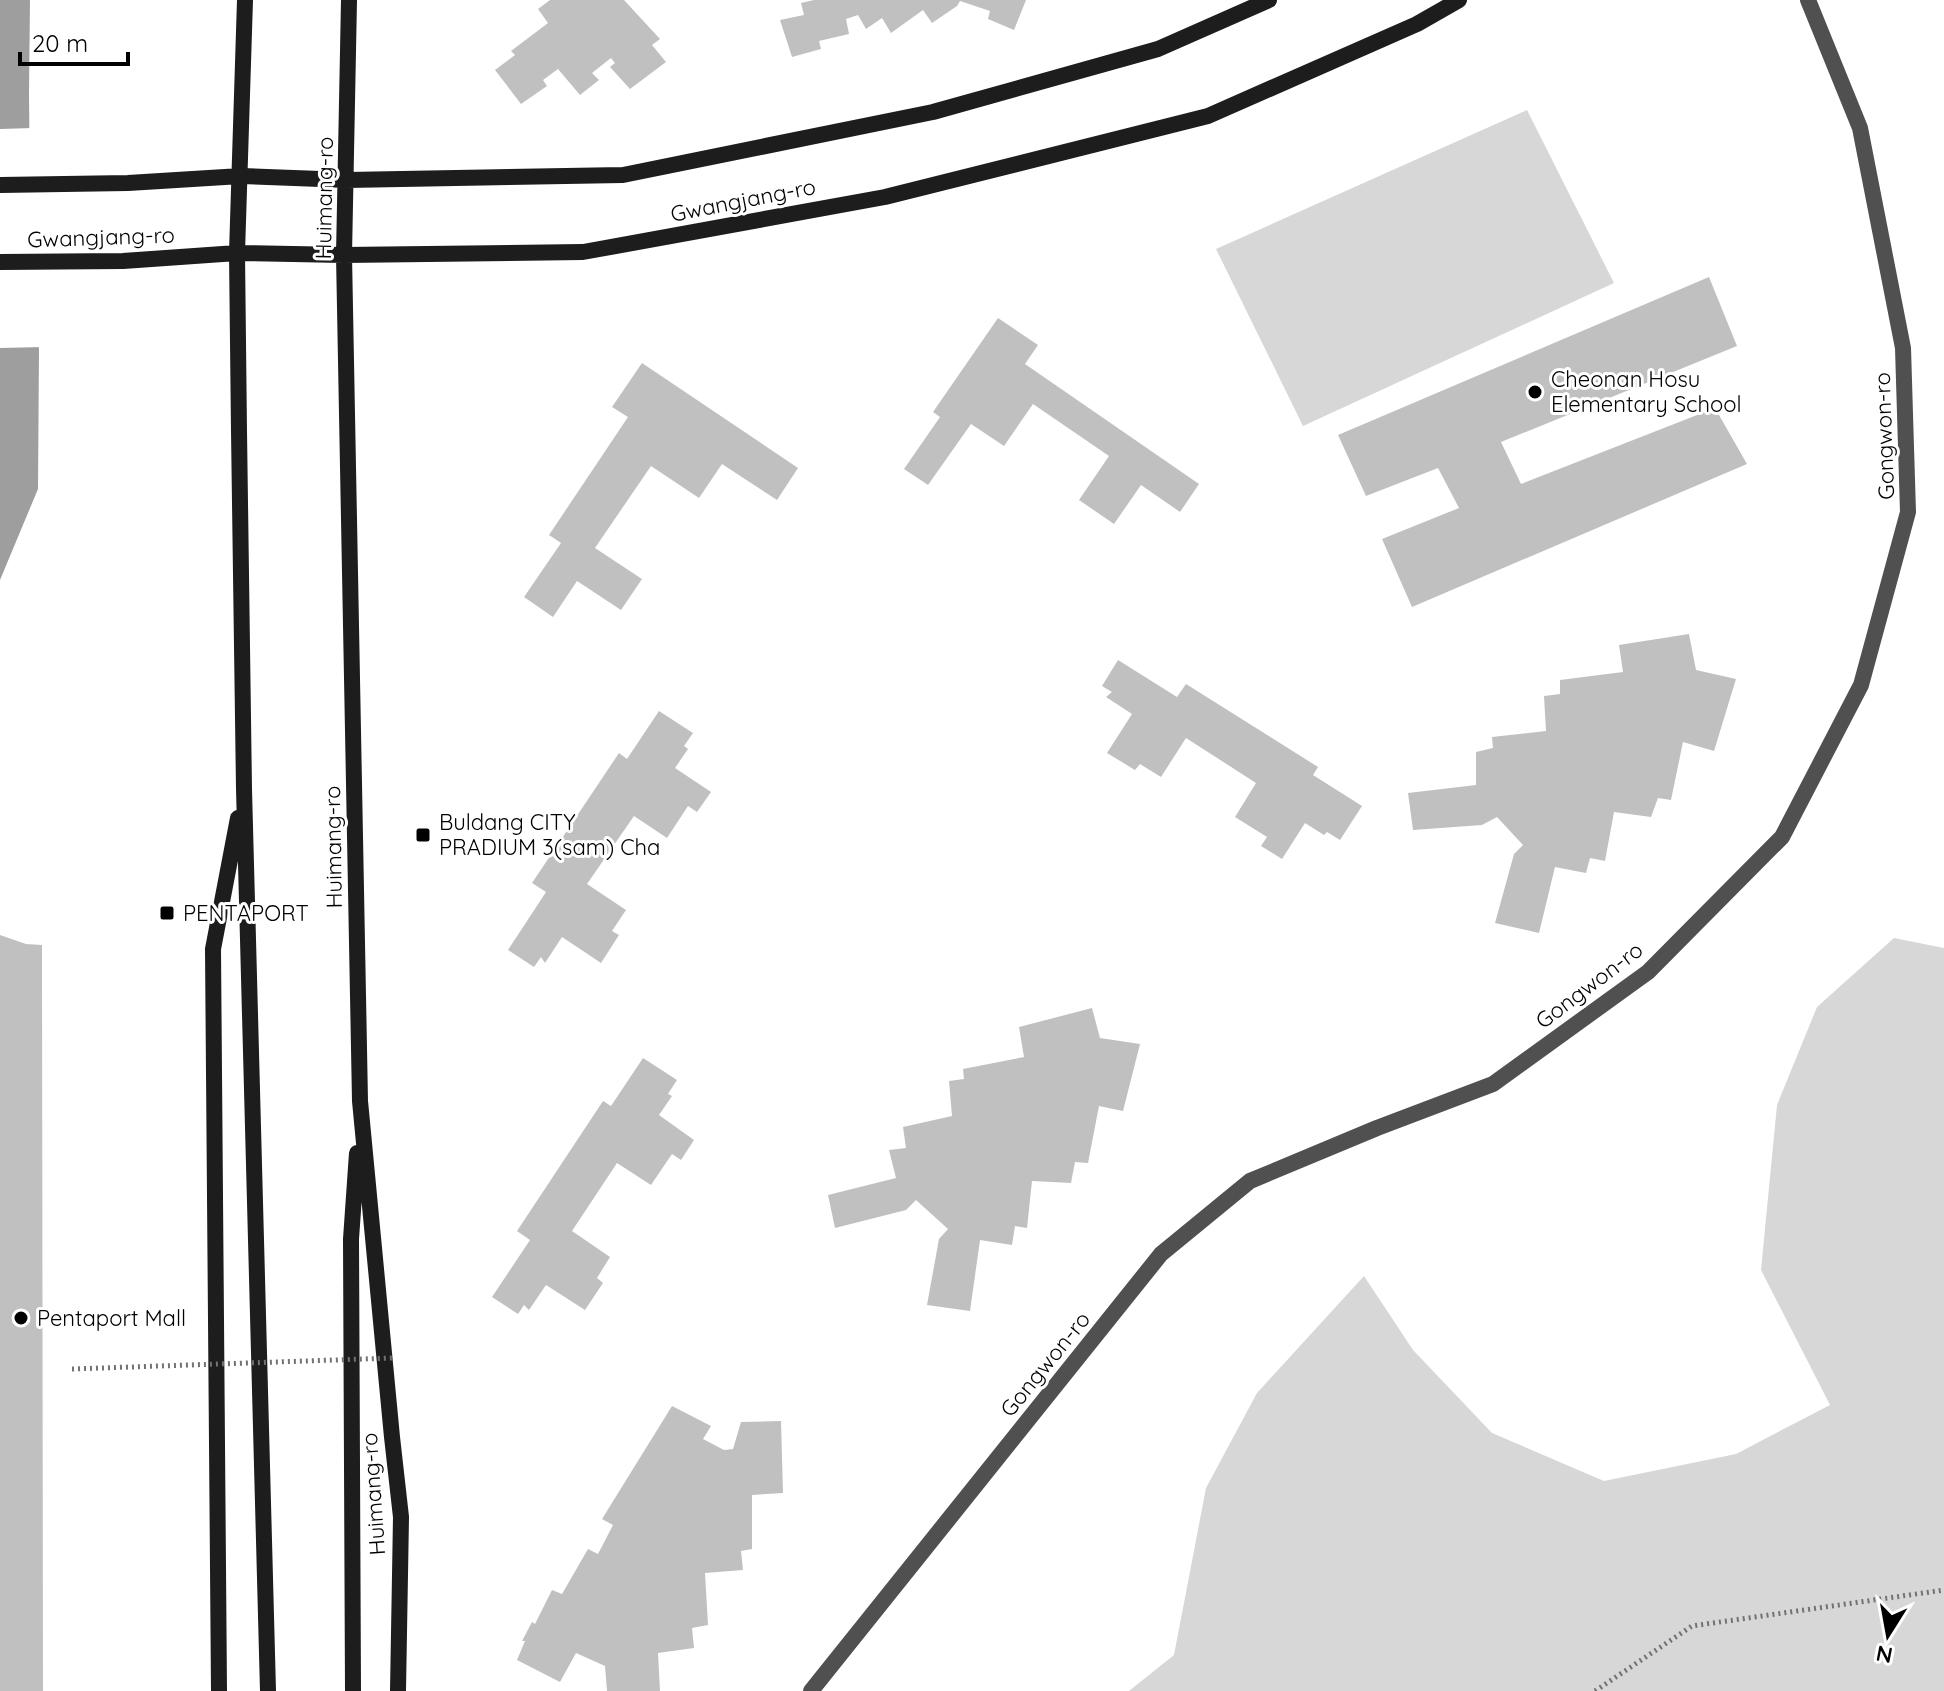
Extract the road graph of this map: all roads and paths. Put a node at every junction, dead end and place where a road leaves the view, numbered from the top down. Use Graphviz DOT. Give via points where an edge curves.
graph roads {
  1 [pos="245,0"];
  2 [pos="349,0"];
  3 [pos="1269,0"];
  4 [pos="1459,0"];
  5 [pos="1808,0"];
  6 [pos="241,176"];
  7 [pos="347,180"];
  8 [pos="0,185"];
  9 [pos="237,253"];
  10 [pos="344,255"];
  11 [pos="0,262"];
  12 [pos="244,789"];
  13 [pos="360,1101"];
  14 [pos="393,1358"];
  15 [pos="72,1369"];
  16 [pos="1944,1590"];
  17 [pos="219,1691"];
  18 [pos="268,1691"];
  19 [pos="353,1691"];
  20 [pos="398,1691"];
  21 [pos="811,1691"];
  22 [pos="1595,1691"];
  1 -- 6 [label="main road"];
  2 -- 7 [label="main road, Huimang-ro"];
  3 -- 7 [label="main road" via="1158,49 933,112 623,175"];
  4 -- 10 [label="main road, Gwangjang-ro" via="1417,24 1208,116 885,197 583,252"];
  5 -- 21 [label="street, Gongwon-ro" via="1860,128 1903,348 1908,512 1861,685 1782,837 1648,972 1493,1084 1250,1181 1161,1254"];
  6 -- 7 [label="main road"];
  6 -- 8 [label="main road"];
  6 -- 9 [label="main road"];
  7 -- 10 [label="main road, Huimang-ro"];
  9 -- 10 [label="main road, Gwangjang-ro"];
  9 -- 11 [label="main road, Gwangjang-ro"];
  9 -- 12 [label="main road"];
  10 -- 13 [label="main road, Huimang-ro"];
  12 -- 17 [label="main road" via="213,949"];
  12 -- 18 [label="main road"];
  13 -- 19 [label="main road" via="351,1239"];
  13 -- 20 [label="main road, Huimang-ro" via="401,1517"];
  14 -- 15 [label="path, bridge"];
  16 -- 22 [label="path" via="1692,1626"];
}
